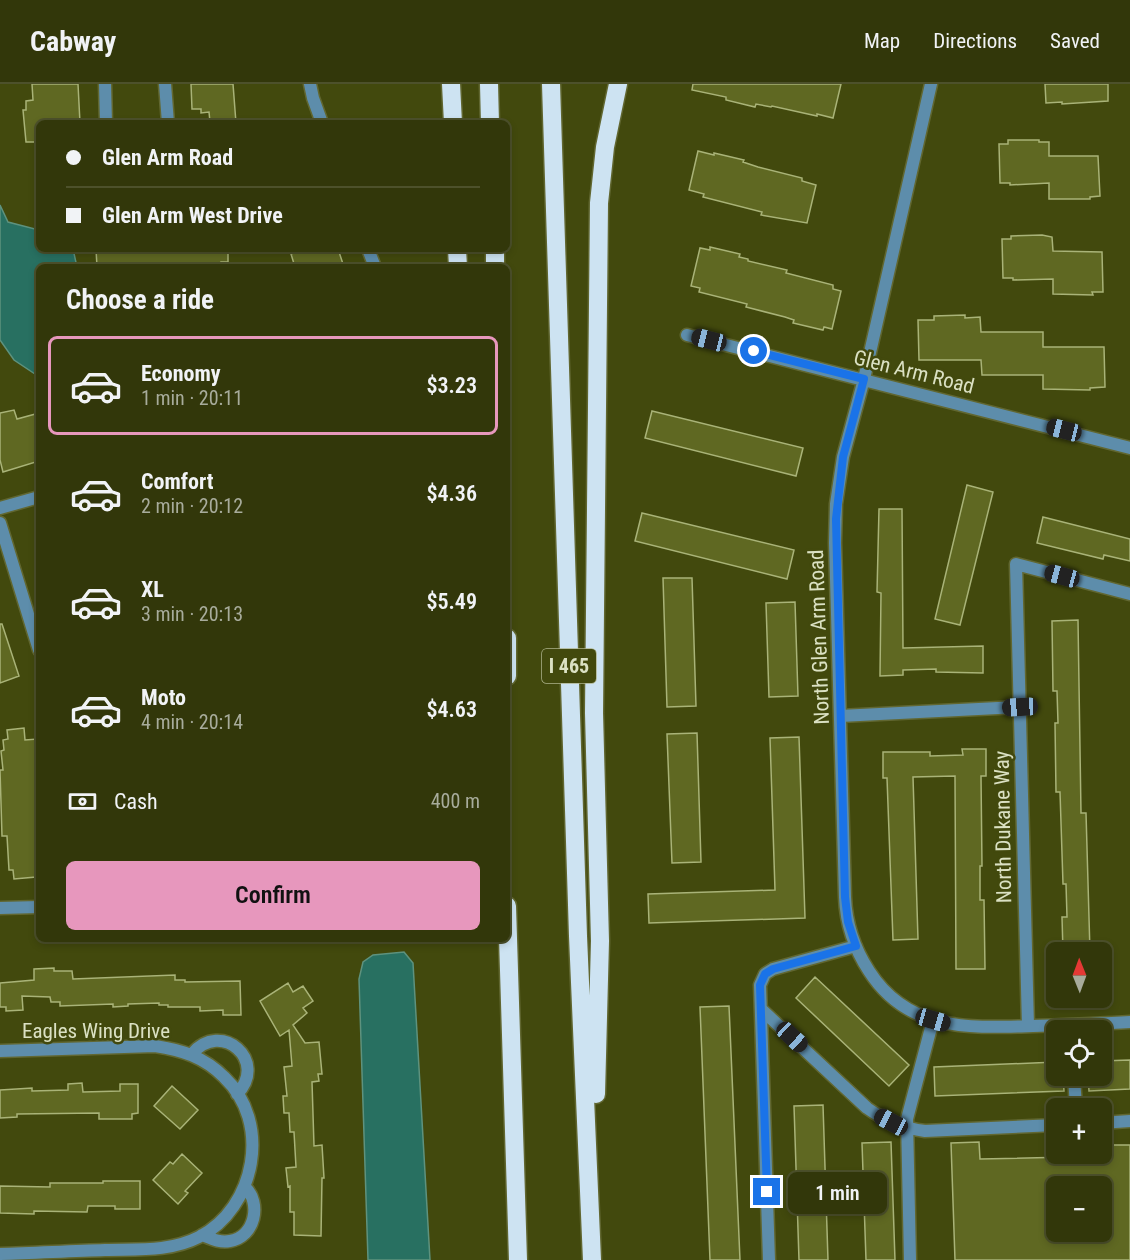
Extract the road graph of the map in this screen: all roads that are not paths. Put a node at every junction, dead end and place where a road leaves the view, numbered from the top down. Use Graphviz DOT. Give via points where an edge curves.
graph roads {
  1 [pos="105,84"];
  2 [pos="165,84"];
  3 [pos="310,84"];
  4 [pos="451,84"];
  5 [pos="489,84"];
  6 [pos="551,84"];
  7 [pos="618,84"];
  8 [pos="931,84"];
  9 [pos="106,120"];
  10 [pos="168,120"];
  11 [pos="321,120"];
  12 [pos="453,120"];
  13 [pos="490,120"];
  14 [pos="687,334"];
  15 [pos="864,379"];
  16 [pos="1130,448"];
  17 [pos="36,498"];
  18 [pos="0,508"];
  19 [pos="0,523"];
  20 [pos="1130,594"];
  21 [pos="36,640"];
  22 [pos="1020,707"];
  23 [pos="840,716"];
  24 [pos="36,907"];
  25 [pos="0,908"];
  26 [pos="508,942"];
  27 [pos="856,946"];
  28 [pos="761,1009"];
  29 [pos="933,1020"];
  30 [pos="1130,1022"];
  31 [pos="1112,1024"];
  32 [pos="1028,1026"];
  33 [pos="1046,1027"];
  34 [pos="0,1051"];
  35 [pos="192,1054"];
  36 [pos="237,1094"];
  37 [pos="1130,1121"];
  38 [pos="1112,1122"];
  39 [pos="1046,1125"];
  40 [pos="907,1129"];
  41 [pos="245,1187"];
  42 [pos="202,1236"];
  43 [pos="0,1254"];
  44 [pos="592,1254"];
  45 [pos="518,1260"];
  46 [pos="769,1260"];
  47 [pos="910,1260"];
  1 -- 9 [label="street"];
  2 -- 10 [label="street"];
  3 -- 11 [label="street"];
  4 -- 12 [label="highway"];
  5 -- 13 [label="highway"];
  6 -- 44 [label="highway, I 465"];
  7 -- 44 [label="highway" via="599,203 594,713 600,941"];
  8 -- 15 [label="street, North Glen Arm Road"];
  14 -- 15 [label="street, Glen Arm Road"];
  15 -- 16 [label="street, Glen Arm Road"];
  15 -- 23 [label="street, North Glen Arm Road" via="846,442 837,504"];
  17 -- 18 [label="street"];
  19 -- 21 [label="street"];
  20 -- 22 [label="street, North Dukane Way" via="1016,564"];
  22 -- 23 [label="street"];
  22 -- 32 [label="street, North Dukane Way"];
  23 -- 27 [label="street, North Glen Arm Road" via="845,907"];
  24 -- 25 [label="street"];
  26 -- 45 [label="highway"];
  27 -- 28 [label="street" via="765,974 760,985"];
  27 -- 29 [label="street, North Glen Arm Road" via="873,978 889,995 909,1010"];
  28 -- 40 [label="street" via="867,1108"];
  28 -- 46 [label="street"];
  29 -- 32 [label="street, North Glen Arm Road" via="962,1027"];
  29 -- 40 [label="street"];
  30 -- 31 [label="street, North Glen Arm Road"];
  32 -- 33 [label="street, North Glen Arm Road"];
  34 -- 35 [label="street, Eagles Wing Drive" via="155,1046"];
  35 -- 36 [label="street, Eagles Wing Drive" via="226,1078"];
  35 -- 36 [label="street, Eagles Wing Drive" via="210,1042 225,1042 237,1048 248,1071"];
  36 -- 41 [label="street, Eagles Wing Drive" via="249,1119 253,1143"];
  37 -- 38 [label="street"];
  39 -- 40 [label="street"];
  40 -- 47 [label="street"];
  41 -- 42 [label="street" via="231,1210"];
  41 -- 42 [label="street" via="252,1196 254,1209 252,1224 245,1234 232,1241 216,1242"];
  42 -- 43 [label="street" via="164,1248"];
}
